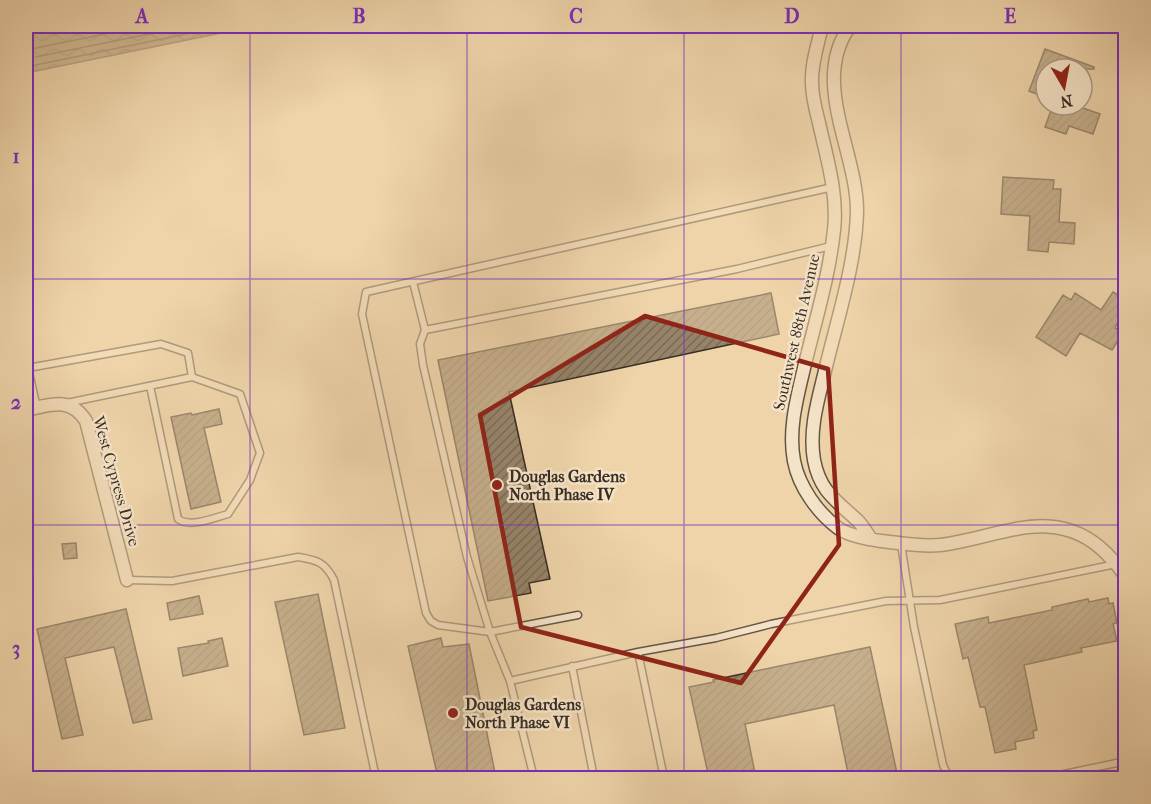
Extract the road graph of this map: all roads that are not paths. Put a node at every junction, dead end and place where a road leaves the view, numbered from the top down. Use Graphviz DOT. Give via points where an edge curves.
graph roads {
  1 [pos="822,26"];
  2 [pos="850,26"];
  3 [pos="814,60"];
  4 [pos="836,63"];
  5 [pos="833,187"];
  6 [pos="832,246"];
  7 [pos="852,251"];
  8 [pos="413,282"];
  9 [pos="426,330"];
  10 [pos="26,355"];
  11 [pos="27,368"];
  12 [pos="192,377"];
  13 [pos="150,386"];
  14 [pos="61,404"];
  15 [pos="31,409"];
  16 [pos="822,484"];
  17 [pos="808,494"];
  18 [pos="871,539"];
  19 [pos="902,544"];
  20 [pos="1121,563"];
  21 [pos="1125,579"];
  22 [pos="127,580"];
  23 [pos="910,601"];
  24 [pos="578,615"];
  25 [pos="490,632"];
  26 [pos="638,652"];
  27 [pos="572,666"];
  28 [pos="510,681"];
  29 [pos="1125,761"];
  30 [pos="376,778"];
  31 [pos="534,778"];
  32 [pos="594,778"];
  33 [pos="664,778"];
  34 [pos="949,778"];
  35 [pos="1046,778"];
  1 -- 3 [label="street, Southwest 88th Avenue"];
  2 -- 4 [label="street" via="838,48"];
  3 -- 4 [label="street"];
  3 -- 5 [label="street, Southwest 88th Avenue" via="812,83"];
  4 -- 7 [label="street" via="834,82 857,211"];
  5 -- 6 [label="street, Southwest 88th Avenue" via="836,211"];
  5 -- 8 [label="lane"];
  6 -- 7 [label="street, Southwest 88th Avenue"];
  6 -- 9 [label="lane" via="737,269"];
  6 -- 17 [label="street, Southwest 88th Avenue" via="794,408 794,462"];
  7 -- 16 [label="street" via="815,412 813,457"];
  8 -- 9 [label="lane"];
  8 -- 25 [label="lane" via="366,292 362,314 426,613 438,625"];
  9 -- 25 [label="lane" via="420,344 423,365 467,556"];
  10 -- 11 [label="lane"];
  11 -- 12 [label="lane" via="161,344 188,353"];
  11 -- 15 [label="lane"];
  12 -- 13 [label="lane"];
  12 -- 13 [label="lane" via="240,394 260,453 250,480 228,514 188,523 178,519"];
  13 -- 14 [label="lane"];
  14 -- 15 [label="street"];
  14 -- 22 [label="street, West Cypress Drive" via="75,407 86,421"];
  16 -- 17 [label="street"];
  16 -- 18 [label="street"];
  17 -- 18 [label="street, Southwest 88th Avenue" via="824,516 841,530"];
  18 -- 19 [label="street, Southwest 88th Avenue"];
  19 -- 20 [label="street, Southwest 88th Avenue" via="940,545 1049,525 1095,542"];
  19 -- 23 [label="lane"];
  20 -- 21 [label="street, Southwest 88th Avenue"];
  20 -- 23 [label="lane" via="940,600"];
  22 -- 30 [label="lane" via="172,581 298,557 327,567 334,580"];
  23 -- 26 [label="lane" via="886,601"];
  23 -- 34 [label="lane" via="943,765"];
  24 -- 25 [label="lane"];
  25 -- 28 [label="lane"];
  26 -- 27 [label="lane"];
  26 -- 33 [label="lane"];
  27 -- 28 [label="lane"];
  27 -- 32 [label="lane"];
  28 -- 31 [label="lane"];
  29 -- 35 [label="lane"];
}
